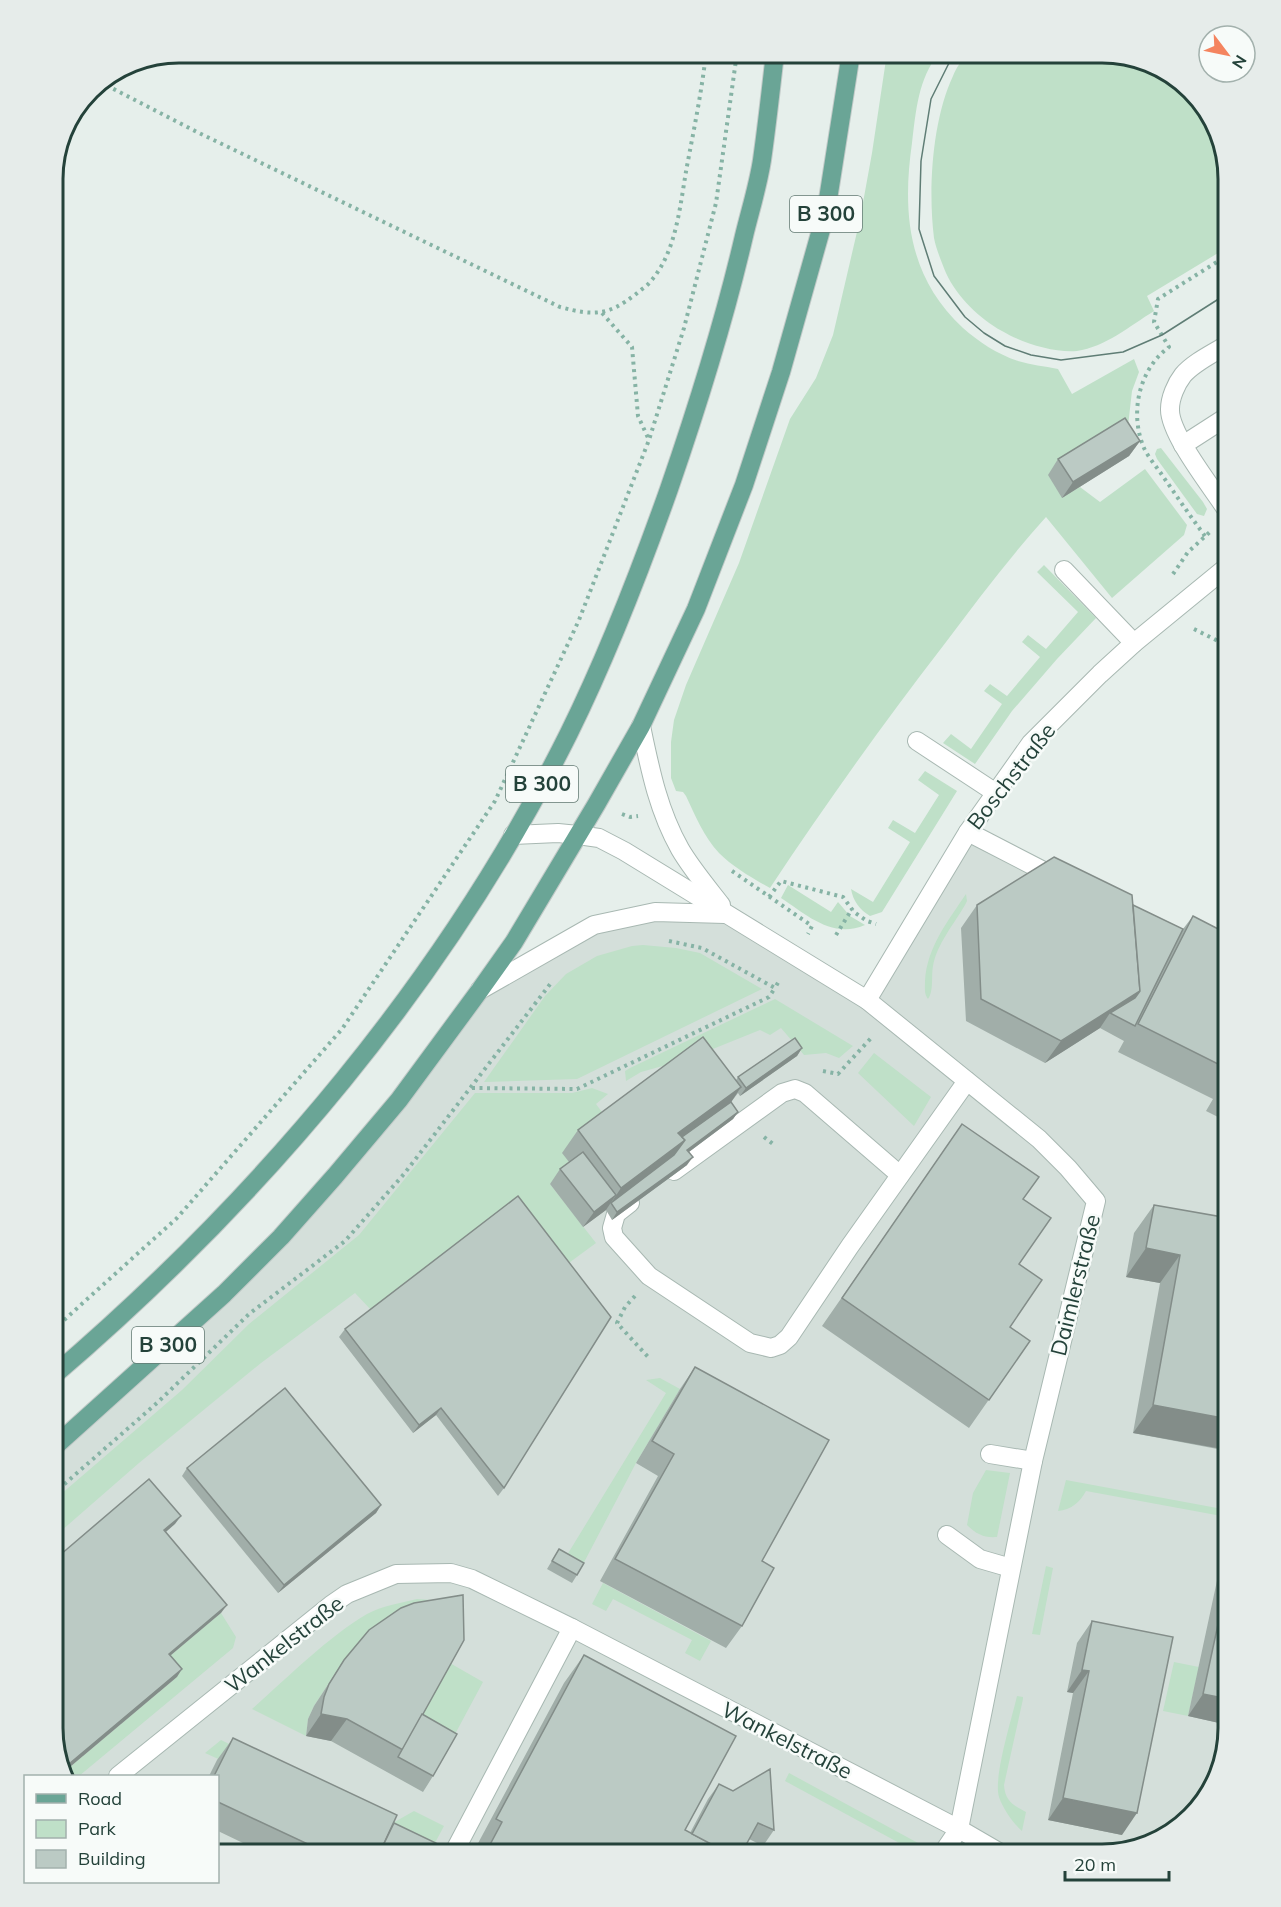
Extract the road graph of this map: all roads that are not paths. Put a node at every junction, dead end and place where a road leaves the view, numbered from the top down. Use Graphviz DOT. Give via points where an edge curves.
graph roads {
  1 [pos="774,63"];
  2 [pos="848,63"];
  3 [pos="1218,351"];
  4 [pos="1218,423"];
  5 [pos="1184,445"];
  6 [pos="1218,497"];
  7 [pos="1064,570"];
  8 [pos="1218,574"];
  9 [pos="1134,643"];
  10 [pos="641,726"];
  11 [pos="916,741"];
  12 [pos="996,793"];
  13 [pos="968,832"];
  14 [pos="513,835"];
  15 [pos="578,835"];
  16 [pos="1074,887"];
  17 [pos="727,914"];
  18 [pos="480,990"];
  19 [pos="867,1000"];
  20 [pos="967,1081"];
  21 [pos="900,1175"];
  22 [pos="661,1180"];
  23 [pos="643,1194"];
  24 [pos="63,1366"];
  25 [pos="63,1439"];
  26 [pos="990,1454"];
  27 [pos="1033,1461"];
  28 [pos="947,1535"];
  29 [pos="1011,1568"];
  30 [pos="572,1628"];
  31 [pos="119,1775"];
  32 [pos="959,1829"];
  33 [pos="458,1844"];
  34 [pos="949,1844"];
  35 [pos="985,1844"];
  1 -- 14 [label="main road, B 300" via="759,174 727,307 682,452 593,682"];
  2 -- 10 [label="main road, B 300" via="826,212 781,372 744,485 696,609"];
  3 -- 5 [label="street" via="1183,375 1173,393 1170,411"];
  4 -- 5 [label="street"];
  5 -- 6 [label="street"];
  7 -- 9 [label="street"];
  8 -- 9 [label="street, Boschstraße"];
  9 -- 12 [label="street, Boschstraße" via="1031,743"];
  10 -- 15 [label="main road, B 300"];
  10 -- 17 [label="street, Daimlerstraße" via="662,811 681,850"];
  11 -- 12 [label="street"];
  12 -- 13 [label="street, Boschstraße"];
  13 -- 16 [label="street"];
  13 -- 19 [label="street, Boschstraße"];
  14 -- 15 [label="street, Daimlerstraße"];
  14 -- 24 [label="main road, B 300" via="394,1013 311,1117 207,1233"];
  15 -- 17 [label="street, Daimlerstraße" via="599,838 624,851"];
  15 -- 18 [label="main road, B 300" via="514,942"];
  17 -- 18 [label="street" via="655,912 594,924"];
  17 -- 19 [label="street, Daimlerstraße"];
  18 -- 25 [label="main road, B 300" via="399,1100 281,1237 224,1294"];
  19 -- 20 [label="street, Daimlerstraße"];
  20 -- 21 [label="street"];
  20 -- 27 [label="street, Daimlerstraße" via="1039,1139 1096,1201"];
  21 -- 22 [label="street" via="805,1093 795,1089 782,1092"];
  21 -- 23 [label="street" via="789,1337 771,1348 750,1343 649,1276 614,1237 616,1214"];
  26 -- 27 [label="street"];
  27 -- 29 [label="street, Daimlerstraße"];
  28 -- 29 [label="street" via="980,1559"];
  29 -- 32 [label="street, Daimlerstraße"];
  30 -- 31 [label="street, Wankelstraße" via="472,1579 451,1573 396,1574 330,1605"];
  30 -- 32 [label="street, Wankelstraße"];
  30 -- 33 [label="street"];
  32 -- 34 [label="street"];
  32 -- 35 [label="street, Wankelstraße"];
}
